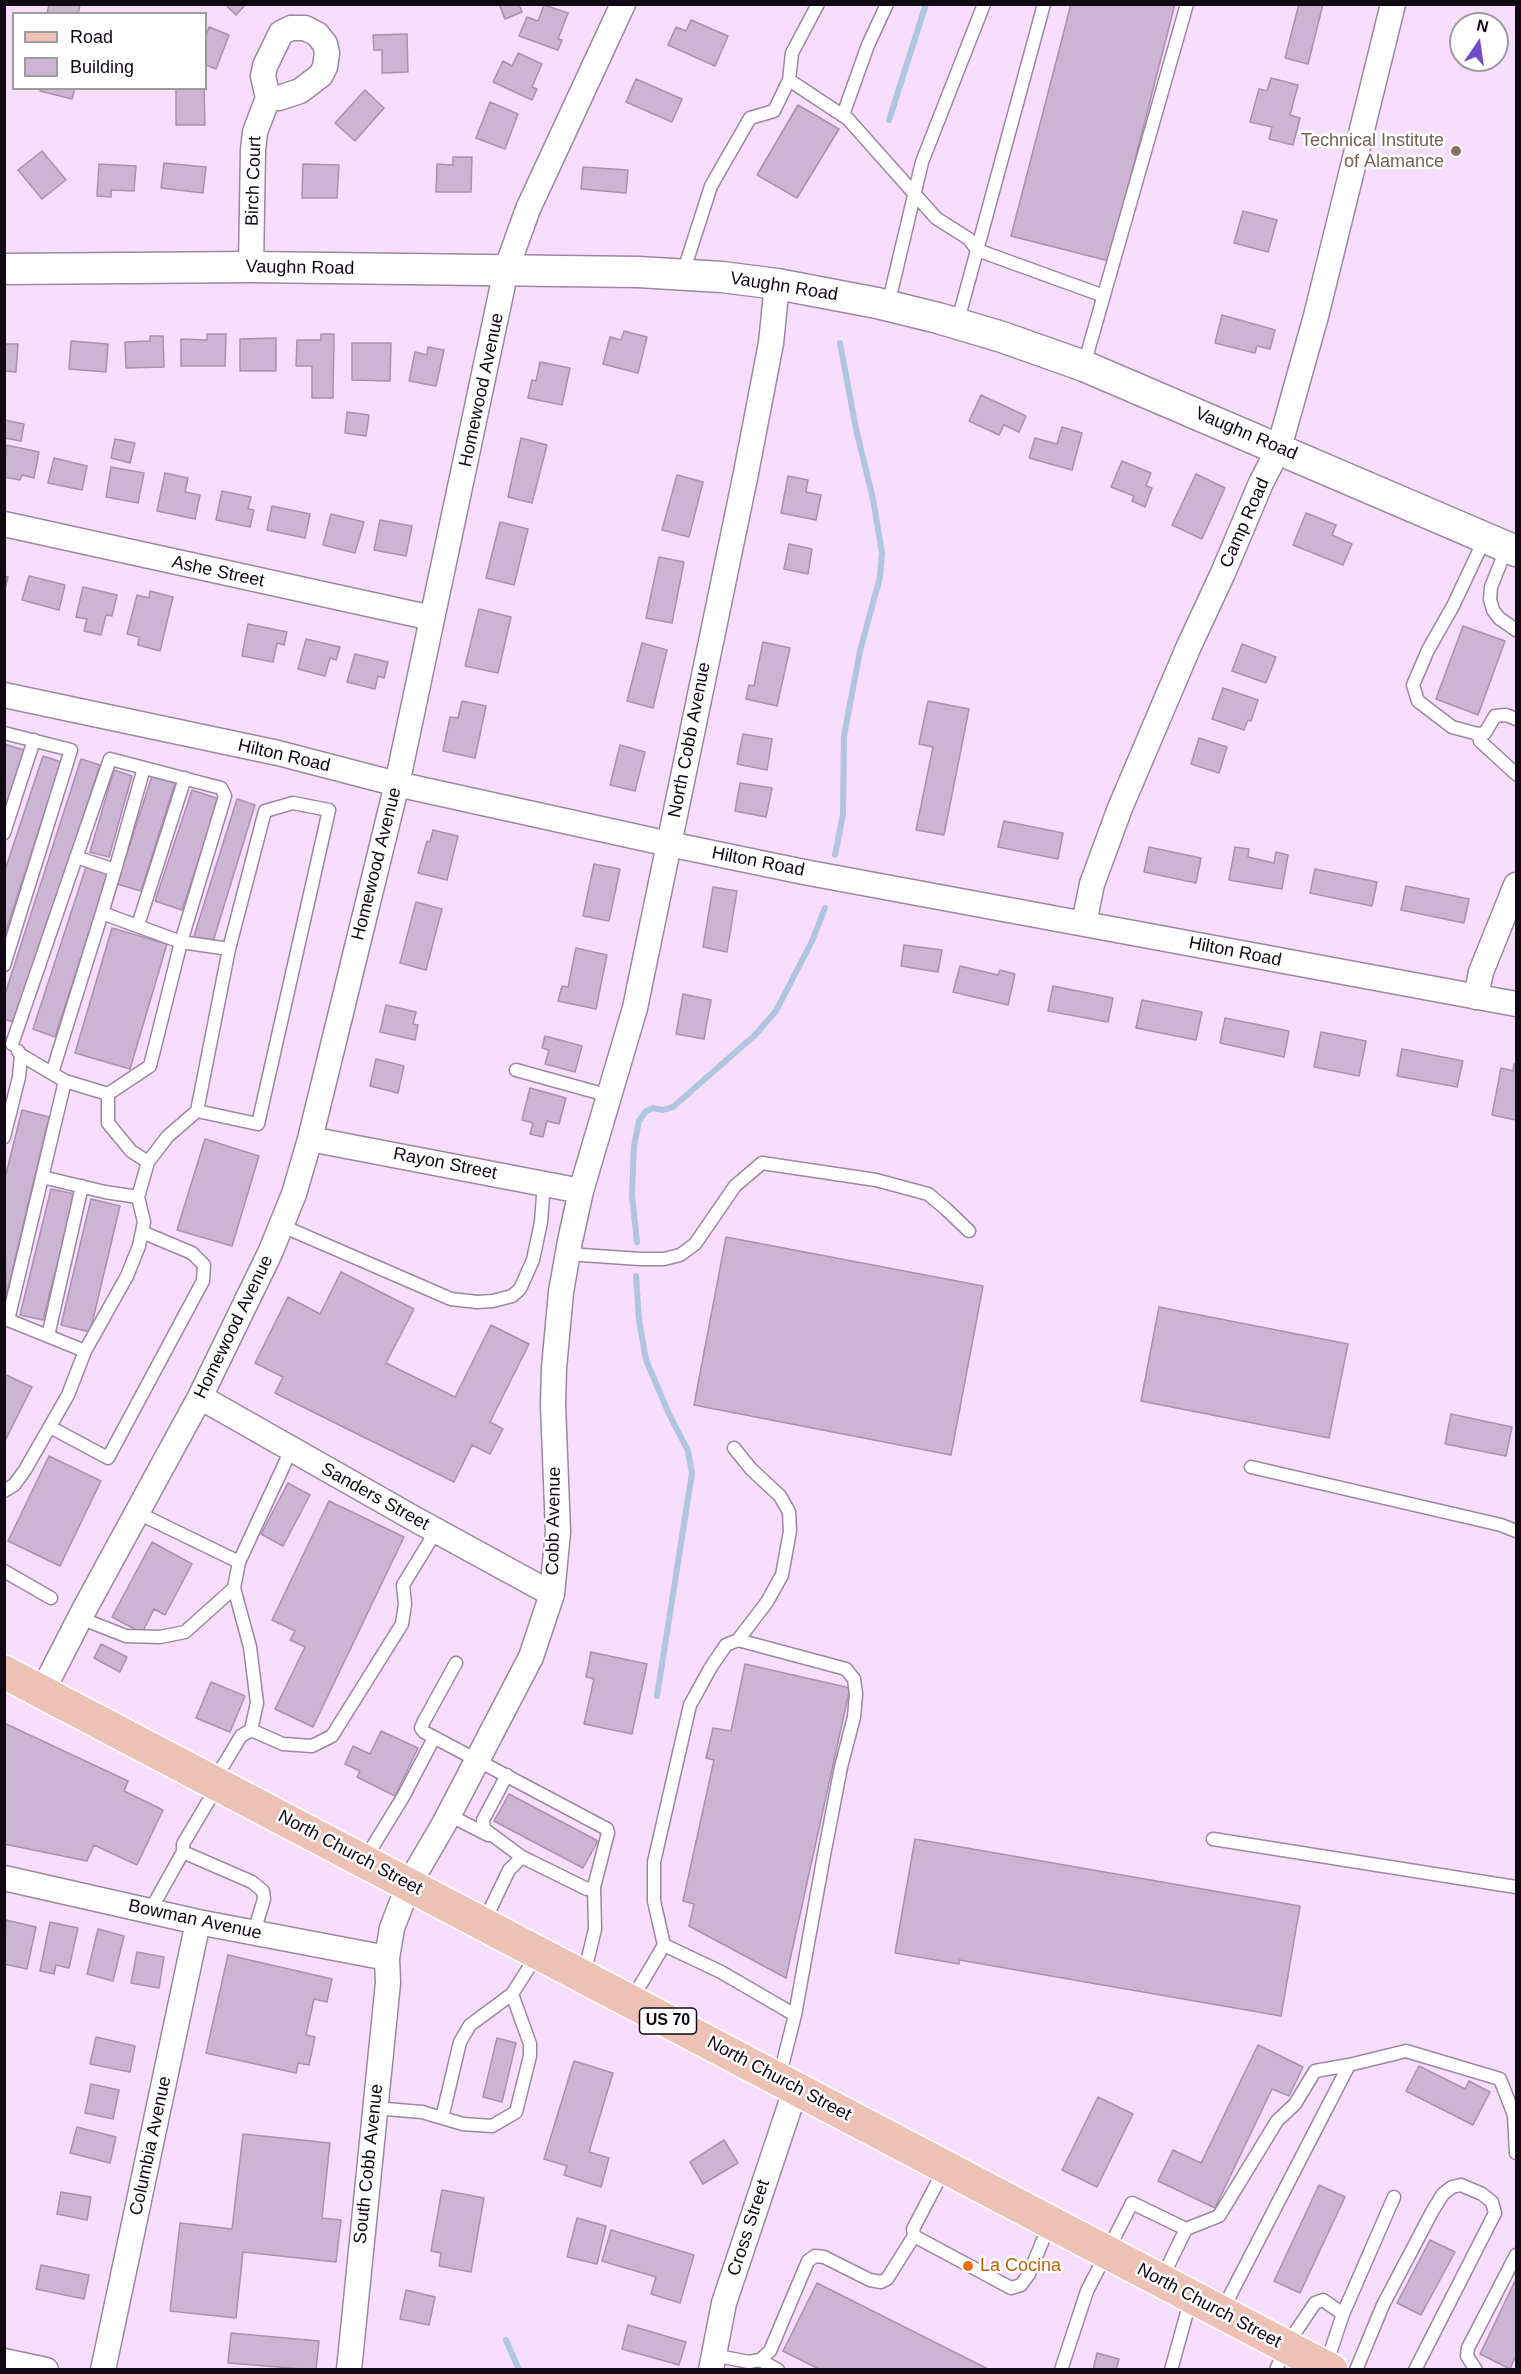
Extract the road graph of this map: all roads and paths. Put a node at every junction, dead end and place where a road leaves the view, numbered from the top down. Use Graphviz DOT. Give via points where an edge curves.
graph roads {
  1 [pos="623,4"];
  2 [pos="818,4"];
  3 [pos="887,4"];
  4 [pos="984,4"];
  5 [pos="1044,4"];
  6 [pos="1187,4"];
  7 [pos="1394,4"];
  8 [pos="789,80"];
  9 [pos="268,98"];
  10 [pos="843,115"];
  11 [pos="915,194"];
  12 [pos="976,250"];
  13 [pos="252,267"];
  14 [pos="4,269"];
  15 [pos="506,270"];
  16 [pos="683,274"];
  17 [pos="777,284"];
  18 [pos="1104,296"];
  19 [pos="888,305"];
  20 [pos="957,324"];
  21 [pos="1084,366"];
  22 [pos="1279,448"];
  23 [pos="4,524"];
  24 [pos="1503,546"];
  25 [pos="432,618"];
  26 [pos="1516,630"];
  27 [pos="4,695"];
  28 [pos="1516,719"];
  29 [pos="4,733"];
  30 [pos="1478,734"];
  31 [pos="34,740"];
  32 [pos="144,768"];
  33 [pos="1516,774"];
  34 [pos="185,778"];
  35 [pos="397,784"];
  36 [pos="4,832"];
  37 [pos="669,844"];
  38 [pos="76,857"];
  39 [pos="115,870"];
  40 [pos="1516,885"];
  41 [pos="102,913"];
  42 [pos="1084,923"];
  43 [pos="138,925"];
  44 [pos="181,942"];
  45 [pos="230,949"];
  46 [pos="4,964"];
  47 [pos="1476,997"];
  48 [pos="1516,1004"];
  49 [pos="8,1043"];
  50 [pos="21,1055"];
  51 [pos="516,1070"];
  52 [pos="52,1073"];
  53 [pos="65,1081"];
  54 [pos="108,1094"];
  55 [pos="610,1096"];
  56 [pos="197,1111"];
  57 [pos="4,1137"];
  58 [pos="310,1139"];
  59 [pos="148,1162"];
  60 [pos="42,1177"];
  61 [pos="544,1183"];
  62 [pos="82,1186"];
  63 [pos="581,1191"];
  64 [pos="138,1197"];
  65 [pos="280,1225"];
  66 [pos="142,1232"];
  67 [pos="969,1232"];
  68 [pos="567,1254"];
  69 [pos="7,1319"];
  70 [pos="48,1336"];
  71 [pos="85,1351"];
  72 [pos="200,1397"];
  73 [pos="50,1427"];
  74 [pos="734,1448"];
  75 [pos="291,1450"];
  76 [pos="1251,1467"];
  77 [pos="4,1491"];
  78 [pos="138,1513"];
  79 [pos="436,1531"];
  80 [pos="1516,1532"];
  81 [pos="239,1562"];
  82 [pos="4,1571"];
  83 [pos="234,1588"];
  84 [pos="552,1594"];
  85 [pos="51,1598"];
  86 [pos="80,1618"];
  87 [pos="738,1640"];
  88 [pos="456,1663"];
  89 [pos="4,1672"];
  90 [pos="42,1692"];
  91 [pos="250,1730"];
  92 [pos="434,1737"];
  93 [pos="477,1760"];
  94 [pos="507,1775"];
  95 [pos="216,1783"];
  96 [pos="449,1815"];
  97 [pos="492,1837"];
  98 [pos="1213,1839"];
  99 [pos="183,1852"];
  100 [pos="522,1857"];
  101 [pos="364,1860"];
  102 [pos="4,1878"];
  103 [pos="409,1884"];
  104 [pos="594,1887"];
  105 [pos="1516,1887"];
  106 [pos="150,1911"];
  107 [pos="198,1922"];
  108 [pos="483,1923"];
  109 [pos="254,1932"];
  110 [pos="664,1945"];
  111 [pos="538,1952"];
  112 [pos="387,1958"];
  113 [pos="583,1976"];
  114 [pos="513,1994"];
  115 [pos="631,2001"];
  116 [pos="795,2015"];
  117 [pos="1349,2065"];
  118 [pos="787,2084"];
  119 [pos="374,2108"];
  120 [pos="442,2118"];
  121 [pos="1516,2153"];
  122 [pos="945,2167"];
  123 [pos="1394,2197"];
  124 [pos="1050,2223"];
  125 [pos="1186,2229"];
  126 [pos="914,2236"];
  127 [pos="1106,2252"];
  128 [pos="1516,2255"];
  129 [pos="1161,2280"];
  130 [pos="1192,2297"];
  131 [pos="1221,2312"];
  132 [pos="1343,2313"];
  133 [pos="1281,2358"];
  134 [pos="4,2361"];
  135 [pos="760,2361"];
  136 [pos="712,2362"];
  137 [pos="1172,2369"];
  138 [pos="1338,2369"];
  139 [pos="46,2370"];
  140 [pos="103,2370"];
  141 [pos="349,2370"];
  142 [pos="778,2370"];
  143 [pos="1061,2370"];
  144 [pos="1415,2370"];
  145 [pos="1476,2370"];
  1 -- 15 [label="street, Homewood Avenue" via="528,209"];
  2 -- 8 [label="lane" via="792,53"];
  3 -- 10 [label="lane"];
  4 -- 11 [label="lane" via="922,162"];
  5 -- 12 [label="lane"];
  6 -- 18 [label="lane"];
  7 -- 22 [label="street, Camp Road"];
  8 -- 10 [label="lane"];
  8 -- 16 [label="lane" via="774,111 750,118 711,186"];
  9 -- 13 [label="street, Birch Court" via="255,132 253,150"];
  10 -- 11 [label="lane"];
  11 -- 12 [label="lane" via="936,218 969,239"];
  11 -- 19 [label="lane"];
  12 -- 18 [label="lane"];
  12 -- 20 [label="lane"];
  13 -- 14 [label="street, Vaughn Road"];
  13 -- 15 [label="street, Vaughn Road"];
  15 -- 16 [label="street, Vaughn Road"];
  15 -- 25 [label="street, Homewood Avenue"];
  16 -- 17 [label="street, Vaughn Road"];
  17 -- 19 [label="street, Vaughn Road"];
  17 -- 37 [label="street, North Cobb Avenue" via="771,343"];
  18 -- 21 [label="lane"];
  19 -- 20 [label="street, Vaughn Road"];
  20 -- 21 [label="street, Vaughn Road"];
  21 -- 22 [label="street, Vaughn Road"];
  22 -- 24 [label="street, Vaughn Road"];
  22 -- 42 [label="street, Camp Road" via="1188,646 1120,808 1092,884"];
  23 -- 25 [label="street, Ashe Street"];
  24 -- 26 [label="lane" via="1490,599 1499,618"];
  24 -- 30 [label="lane" via="1453,606 1413,685 1418,701 1443,721"];
  25 -- 35 [label="street, Homewood Avenue"];
  27 -- 35 [label="street, Hilton Road" via="278,753"];
  28 -- 30 [label="lane" via="1495,716 1485,733"];
  29 -- 31 [label="lane"];
  30 -- 33 [label="lane" via="1485,746"];
  31 -- 36 [label="lane"];
  31 -- 46 [label="lane" via="71,750"];
  32 -- 34 [label="lane"];
  32 -- 38 [label="lane" via="110,759"];
  32 -- 39 [label="lane"];
  34 -- 43 [label="lane"];
  34 -- 44 [label="lane" via="221,788 225,796"];
  35 -- 37 [label="street, Hilton Road"];
  35 -- 58 [label="street, Homewood Avenue"];
  37 -- 42 [label="street, Hilton Road"];
  37 -- 55 [label="street, North Cobb Avenue" via="635,1008"];
  38 -- 39 [label="lane"];
  38 -- 49 [label="lane"];
  39 -- 41 [label="lane"];
  40 -- 47 [label="street" via="1481,972"];
  41 -- 43 [label="lane"];
  41 -- 52 [label="lane"];
  42 -- 47 [label="street, Hilton Road"];
  43 -- 44 [label="lane"];
  44 -- 45 [label="lane"];
  44 -- 54 [label="lane" via="150,1066"];
  45 -- 56 [label="lane"];
  45 -- 56 [label="lane" via="265,811 293,803 329,810 258,1124"];
  47 -- 48 [label="street, Hilton Road"];
  49 -- 50 [label="lane"];
  50 -- 52 [label="lane"];
  50 -- 57 [label="lane"];
  51 -- 55 [label="lane"];
  52 -- 53 [label="lane"];
  53 -- 54 [label="lane"];
  53 -- 60 [label="lane"];
  54 -- 59 [label="lane" via="108,1123 131,1151"];
  55 -- 63 [label="street, North Cobb Avenue"];
  56 -- 59 [label="lane" via="168,1136"];
  58 -- 61 [label="street, Rayon Street"];
  58 -- 65 [label="street, Homewood Avenue" via="294,1194"];
  59 -- 64 [label="lane"];
  60 -- 62 [label="lane"];
  60 -- 69 [label="lane"];
  61 -- 63 [label="street, Rayon Street"];
  61 -- 65 [label="lane" via="533,1260 520,1289 512,1296 493,1301 451,1299"];
  62 -- 64 [label="lane"];
  62 -- 70 [label="lane"];
  63 -- 68 [label="street, Cobb Avenue"];
  64 -- 66 [label="lane" via="144,1222"];
  65 -- 72 [label="street, Homewood Avenue"];
  66 -- 71 [label="lane" via="127,1276"];
  66 -- 73 [label="lane" via="192,1253 204,1265 203,1281 108,1458"];
  67 -- 68 [label="lane" via="928,1194 876,1180 762,1163 735,1186 695,1244 680,1255 640,1259"];
  68 -- 84 [label="street, Cobb Avenue" via="554,1368 558,1532"];
  69 -- 70 [label="lane"];
  70 -- 71 [label="lane"];
  71 -- 73 [label="lane"];
  72 -- 75 [label="street, Sanders Street"];
  72 -- 78 [label="street, Homewood Avenue"];
  73 -- 77 [label="lane" via="14,1485"];
  74 -- 87 [label="lane" via="780,1496 789,1512 790,1531 782,1575"];
  75 -- 79 [label="street, Sanders Street"];
  75 -- 81 [label="lane"];
  76 -- 80 [label="lane" via="1502,1525"];
  78 -- 81 [label="lane"];
  78 -- 86 [label="street, Homewood Avenue"];
  79 -- 84 [label="street, Sanders Street"];
  79 -- 91 [label="lane" via="404,1586 402,1624 332,1736 312,1746 283,1744"];
  81 -- 83 [label="lane"];
  82 -- 85 [label="lane"];
  83 -- 86 [label="lane" via="185,1632 160,1637 126,1636"];
  83 -- 91 [label="lane" via="252,1659 257,1703"];
  84 -- 93 [label="street, Cobb Avenue" via="531,1657"];
  86 -- 90 [label="street, Homewood Avenue"];
  87 -- 110 [label="lane" via="726,1645 690,1705 677,1758 654,1862 654,1901"];
  87 -- 116 [label="lane" via="846,1669 854,1679 854,1717 830,1822"];
  88 -- 92 [label="lane" via="421,1728"];
  89 -- 90 [label="main road, North Church Street / US 70"];
  90 -- 95 [label="main road, North Church Street / US 70"];
  91 -- 95 [label="lane" via="241,1736"];
  92 -- 93 [label="lane"];
  92 -- 101 [label="lane"];
  93 -- 94 [label="lane"];
  93 -- 96 [label="street, Cobb Avenue"];
  94 -- 97 [label="lane" via="482,1825"];
  94 -- 104 [label="lane" via="607,1829"];
  95 -- 99 [label="lane" via="183,1844"];
  95 -- 101 [label="main road, North Church Street / US 70"];
  96 -- 97 [label="lane"];
  96 -- 103 [label="street, Cobb Avenue"];
  97 -- 100 [label="lane"];
  98 -- 105 [label="lane"];
  99 -- 106 [label="lane"];
  99 -- 109 [label="lane" via="252,1882 263,1891"];
  100 -- 104 [label="lane" via="587,1890"];
  100 -- 108 [label="lane" via="509,1870"];
  101 -- 103 [label="main road, North Church Street / US 70"];
  102 -- 106 [label="street, Bowman Avenue"];
  103 -- 108 [label="main road, North Church Street / US 70"];
  103 -- 112 [label="street, Cobb Avenue" via="392,1928"];
  104 -- 113 [label="lane" via="594,1929"];
  106 -- 107 [label="street, Bowman Avenue"];
  107 -- 109 [label="street, Bowman Avenue"];
  107 -- 140 [label="street, Columbia Avenue"];
  108 -- 111 [label="main road, North Church Street / US 70"];
  109 -- 112 [label="street, Bowman Avenue"];
  110 -- 115 [label="lane"];
  110 -- 116 [label="lane" via="721,1972"];
  111 -- 113 [label="main road, North Church Street / US 70"];
  111 -- 114 [label="lane"];
  112 -- 119 [label="street, South Cobb Avenue" via="388,1983"];
  113 -- 115 [label="main road, North Church Street / US 70"];
  114 -- 120 [label="lane" via="470,2025 460,2042"];
  114 -- 120 [label="lane" via="530,2044 516,2112 492,2127"];
  115 -- 118 [label="main road, North Church Street / US 70"];
  116 -- 118 [label="lane"];
  117 -- 121 [label="lane" via="1406,2051 1500,2079 1514,2115"];
  117 -- 125 [label="lane" via="1316,2071 1295,2104 1277,2121 1219,2216"];
  117 -- 131 [label="lane"];
  118 -- 122 [label="main road, North Church Street / US 70"];
  118 -- 136 [label="street, Cross Street" via="724,2303"];
  119 -- 120 [label="lane" via="422,2112"];
  119 -- 141 [label="street, South Cobb Avenue"];
  122 -- 124 [label="main road, North Church Street / US 70"];
  122 -- 126 [label="lane"];
  123 -- 132 [label="lane"];
  124 -- 126 [label="lane" via="1029,2274 1021,2285 1011,2288"];
  124 -- 127 [label="main road, North Church Street / US 70"];
  125 -- 127 [label="lane" via="1132,2203"];
  125 -- 129 [label="lane"];
  126 -- 135 [label="lane" via="887,2279 881,2282 824,2257 815,2256 808,2261 770,2351"];
  127 -- 129 [label="main road, North Church Street / US 70"];
  127 -- 143 [label="lane" via="1087,2290"];
  128 -- 145 [label="lane" via="1468,2348 1467,2356"];
  129 -- 130 [label="main road, North Church Street / US 70"];
  130 -- 131 [label="main road, North Church Street / US 70"];
  130 -- 137 [label="lane"];
  131 -- 133 [label="main road, North Church Street / US 70"];
  132 -- 133 [label="lane" via="1323,2300 1315,2303"];
  132 -- 138 [label="lane"];
  133 -- 138 [label="main road, North Church Street / US 70"];
  134 -- 139 [label="street"];
  135 -- 136 [label="lane"];
  135 -- 142 [label="lane"];
  138 -- 144 [label="lane" via="1383,2305 1443,2194 1461,2185 1492,2202 1495,2213"];
}
